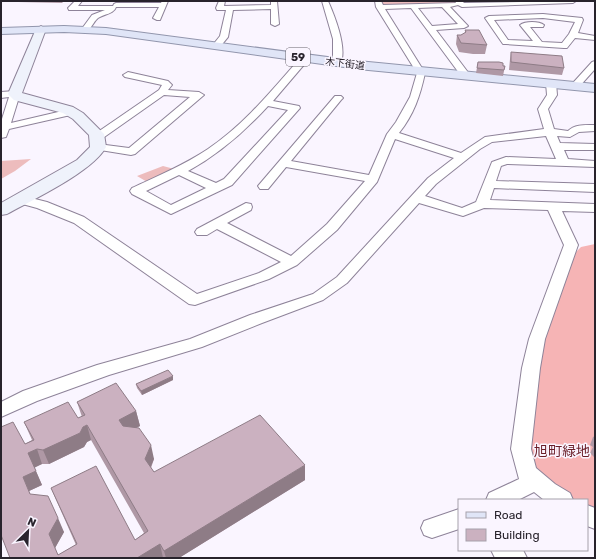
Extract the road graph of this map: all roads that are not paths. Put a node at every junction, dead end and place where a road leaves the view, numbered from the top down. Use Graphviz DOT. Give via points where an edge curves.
graph roads {
  1 [pos="79,1"];
  2 [pos="222,1"];
  3 [pos="324,1"];
  4 [pos="574,1"];
  5 [pos="515,2"];
  6 [pos="544,2"];
  7 [pos="164,3"];
  8 [pos="460,3"];
  9 [pos="248,4"];
  10 [pos="274,4"];
  11 [pos="379,4"];
  12 [pos="117,5"];
  13 [pos="413,6"];
  14 [pos="445,6"];
  15 [pos="230,8"];
  16 [pos="502,12"];
  17 [pos="157,18"];
  18 [pos="275,24"];
  19 [pos="549,25"];
  20 [pos="430,28"];
  21 [pos="41,29"];
  22 [pos="85,30"];
  23 [pos="572,30"];
  24 [pos="1,31"];
  25 [pos="595,38"];
  26 [pos="540,45"];
  27 [pos="216,46"];
  28 [pos="305,58"];
  29 [pos="337,63"];
  30 [pos="595,64"];
  31 [pos="420,71"];
  32 [pos="128,75"];
  33 [pos="465,75"];
  34 [pos="551,83"];
  35 [pos="576,86"];
  36 [pos="595,88"];
  37 [pos="162,92"];
  38 [pos="8,94"];
  39 [pos="338,98"];
  40 [pos="267,103"];
  41 [pos="5,111"];
  42 [pos="71,112"];
  43 [pos="3,128"];
  44 [pos="595,128"];
  45 [pos="550,132"];
  46 [pos="392,134"];
  47 [pos="1,139"];
  48 [pos="97,142"];
  49 [pos="556,146"];
  50 [pos="595,147"];
  51 [pos="462,157"];
  52 [pos="284,163"];
  53 [pos="564,163"];
  54 [pos="595,164"];
  55 [pos="179,171"];
  56 [pos="373,179"];
  57 [pos="489,184"];
  58 [pos="264,186"];
  59 [pos="216,188"];
  60 [pos="595,188"];
  61 [pos="417,198"];
  62 [pos="19,199"];
  63 [pos="482,204"];
  64 [pos="553,206"];
  65 [pos="246,207"];
  66 [pos="595,208"];
  67 [pos="1,210"];
  68 [pos="218,224"];
  69 [pos="202,232"];
  70 [pos="292,262"];
  71 [pos="1,410"];
  72 [pos="535,481"];
  73 [pos="499,499"];
  74 [pos="560,499"];
  75 [pos="458,521"];
  76 [pos="432,528"];
  77 [pos="504,551"];
  78 [pos="515,558"];
  1 -- 12 [label="street" via="72,8"];
  2 -- 15 [label="street" via="220,8"];
  3 -- 29 [label="street" via="338,44"];
  4 -- 6 [label="street"];
  5 -- 6 [label="street"];
  5 -- 8 [label="street"];
  6 -- 16 [label="street" via="555,9"];
  7 -- 12 [label="street"];
  7 -- 17 [label="street"];
  8 -- 14 [label="street"];
  9 -- 10 [label="street"];
  9 -- 15 [label="street"];
  10 -- 18 [label="street"];
  11 -- 13 [label="street"];
  11 -- 31 [label="street"];
  12 -- 22 [label="street" via="110,12 95,17"];
  13 -- 14 [label="street"];
  13 -- 20 [label="street"];
  14 -- 20 [label="street" via="464,26"];
  15 -- 27 [label="street" via="224,37"];
  19 -- 26 [label="street" via="524,25"];
  20 -- 33 [label="street"];
  21 -- 22 [label="main road, 木下街道 / 59"];
  21 -- 24 [label="main road, 木下街道 / 59"];
  21 -- 38 [label="street"];
  22 -- 27 [label="main road, 木下街道 / 59"];
  23 -- 25 [label="street"];
  23 -- 26 [label="street" via="564,46"];
  23 -- 26 [label="street" via="578,20 543,16 489,18 506,42"];
  27 -- 28 [label="main road, 木下街道 / 59"];
  28 -- 29 [label="main road, 木下街道 / 59"];
  28 -- 40 [label="street"];
  29 -- 31 [label="main road, 木下街道 / 59"];
  30 -- 35 [label="street"];
  31 -- 33 [label="main road, 木下街道 / 59"];
  31 -- 46 [label="street" via="415,97"];
  32 -- 37 [label="street" via="165,83 167,85"];
  33 -- 34 [label="main road, 木下街道 / 59"];
  34 -- 35 [label="main road, 木下街道 / 59"];
  34 -- 45 [label="street" via="552,95 543,109"];
  35 -- 36 [label="main road, 木下街道 / 59"];
  37 -- 48 [label="street"];
  37 -- 48 [label="street" via="199,95 131,152"];
  38 -- 41 [label="street"];
  38 -- 42 [label="street"];
  39 -- 52 [label="street"];
  40 -- 55 [label="street" via="222,144"];
  40 -- 59 [label="street" via="295,108 228,182"];
  41 -- 43 [label="street"];
  42 -- 43 [label="street"];
  42 -- 48 [label="street" via="96,134"];
  43 -- 47 [label="street"];
  44 -- 45 [label="street" via="575,128 570,134"];
  45 -- 49 [label="street"];
  45 -- 51 [label="street" via="489,139"];
  46 -- 51 [label="street"];
  46 -- 56 [label="street"];
  48 -- 62 [label="street" via="95,152 83,163"];
  49 -- 50 [label="street"];
  49 -- 53 [label="street"];
  51 -- 61 [label="street" via="432,181"];
  52 -- 56 [label="street"];
  52 -- 58 [label="street"];
  53 -- 54 [label="street"];
  53 -- 57 [label="street" via="506,160 496,164"];
  55 -- 59 [label="street"];
  55 -- 59 [label="street" via="136,191 171,210"];
  56 -- 70 [label="street" via="332,227"];
  57 -- 60 [label="street"];
  57 -- 63 [label="street"];
  61 -- 63 [label="street" via="463,212"];
  61 -- 71 [label="street" via="342,280 318,297 196,343 88,375 30,396"];
  62 -- 67 [label="street"];
  62 -- 70 [label="street" via="79,220 195,300 264,276"];
  63 -- 64 [label="street"];
  64 -- 66 [label="street"];
  64 -- 72 [label="street" via="571,245 537,339 530,368 521,449 527,473"];
  65 -- 68 [label="street"];
  68 -- 69 [label="street"];
  68 -- 70 [label="street"];
  72 -- 73 [label="street"];
  72 -- 74 [label="street"];
  75 -- 76 [label="street"];
  77 -- 78 [label="street"];
}
